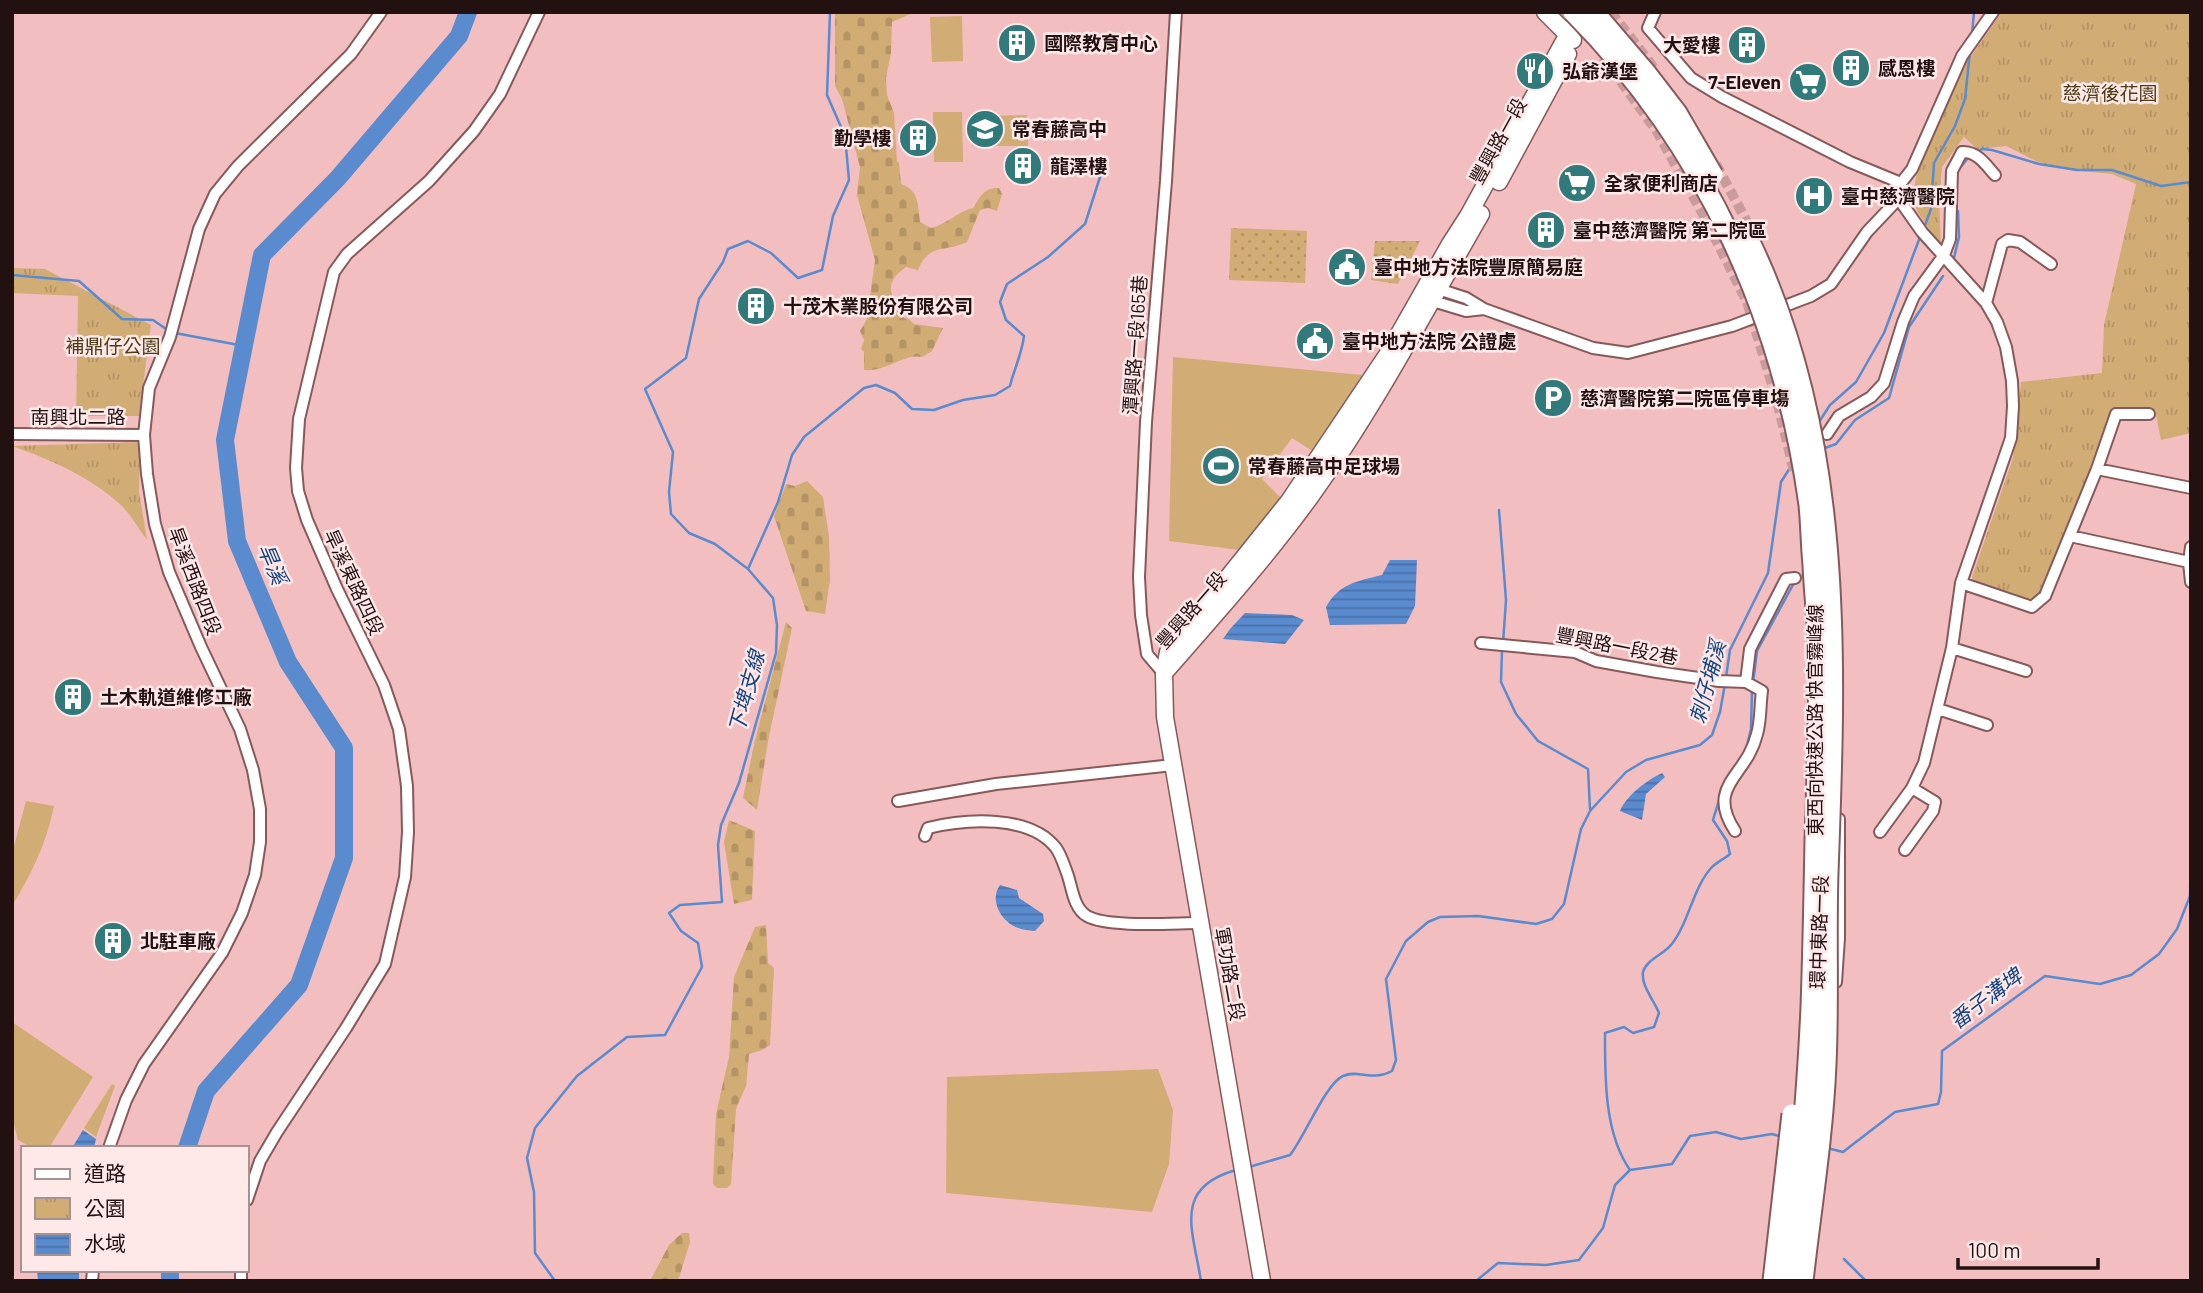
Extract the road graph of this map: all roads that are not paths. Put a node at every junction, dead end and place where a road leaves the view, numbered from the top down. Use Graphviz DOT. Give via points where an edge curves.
graph roads {
  1 [pos="381,12"];
  2 [pos="539,12"];
  3 [pos="1176,12"];
  4 [pos="1545,12"];
  5 [pos="1573,12"];
  6 [pos="1580,12"];
  7 [pos="1593,12"];
  8 [pos="1655,12"];
  9 [pos="1993,12"];
  10 [pos="1571,38"];
  11 [pos="1995,175"];
  12 [pos="1901,189"];
  13 [pos="1944,255"];
  14 [pos="2051,264"];
  15 [pos="1428,293"];
  16 [pos="1986,303"];
  17 [pos="2150,414"];
  18 [pos="12,434"];
  19 [pos="1827,434"];
  20 [pos="144,435"];
  21 [pos="1825,458"];
  22 [pos="2096,470"];
  23 [pos="2191,488"];
  24 [pos="1802,503"];
  25 [pos="2070,536"];
  26 [pos="2191,547"];
  27 [pos="2189,562"];
  28 [pos="1795,578"];
  29 [pos="2191,582"];
  30 [pos="1961,583"];
  31 [pos="1481,643"];
  32 [pos="1952,648"];
  33 [pos="2026,671"];
  34 [pos="1164,674"];
  35 [pos="1746,682"];
  36 [pos="1938,709"];
  37 [pos="1987,725"];
  38 [pos="1173,765"];
  39 [pos="1912,788"];
  40 [pos="898,801"];
  41 [pos="1735,831"];
  42 [pos="1880,832"];
  43 [pos="925,836"];
  44 [pos="1905,850"];
  45 [pos="1200,923"];
  46 [pos="1811,1007"];
  47 [pos="1804,1031"];
  48 [pos="1832,1032"];
  49 [pos="1826,1064"];
  50 [pos="110,1146"];
  51 [pos="248,1196"];
  52 [pos="1262,1281"];
  53 [pos="1775,1281"];
  54 [pos="1789,1281"];
  55 [pos="1803,1281"];
  56 [pos="1812,1281"];
  1 -- 20 [label="street, 旱溪西路四段" via="351,54 225,179 199,229 171,332 149,388"];
  2 -- 51 [label="street, 旱溪東路四段" via="500,94 474,131 429,180 347,254 331,284 299,419 298,491 399,729 407,786 405,877 385,964 266,1151"];
  3 -- 34 [label="street, 潭興路一段165巷" via="1139,577 1147,654"];
  4 -- 10 [label="street"];
  5 -- 46 [label="highway, 東西向快速公路 快官霧峰線, bridge" via="1636,83 1722,218 1777,356 1798,440 1809,509 1818,635"];
  6 -- 10 [label="street, 豐興路一段"];
  7 -- 10 [label="street, 豐興路一段"];
  7 -- 49 [label="highway, 東西向快速公路 快官霧峰線, bridge" via="1677,113 1728,201 1770,291 1804,396 1824,507 1832,603"];
  8 -- 12 [label="street" via="1648,28 1691,78"];
  9 -- 12 [label="street" via="1962,56"];
  10 -- 15 [label="street, 豐興路一段"];
  11 -- 13 [label="street" via="1976,155 1962,152 1952,172 1950,239"];
  12 -- 13 [label="street" via="1903,205"];
  12 -- 15 [label="street" via="1831,284 1732,327 1628,353 1592,348 1484,309 1466,311"];
  13 -- 16 [label="street"];
  13 -- 19 [label="street" via="1914,296 1884,383 1871,397 1839,416"];
  14 -- 16 [label="street" via="2020,242 2008,240 2002,244"];
  15 -- 34 [label="street, 豐興路一段" via="1398,361 1312,494 1223,608"];
  16 -- 30 [label="street" via="2006,347 2012,382 2011,438"];
  17 -- 22 [label="street" via="2116,414"];
  18 -- 20 [label="street, 南興北二路"];
  20 -- 50 [label="street, 旱溪西路四段" via="155,524 169,572 240,730 260,809 260,842 242,913 222,953 144,1064"];
  21 -- 48 [label="street, 環中東路一段" via="1838,563 1841,636 1839,938"];
  22 -- 23 [label="street"];
  22 -- 25 [label="street"];
  24 -- 47 [label="street, 環中東路一段" via="1812,643"];
  25 -- 27 [label="street"];
  25 -- 30 [label="street" via="2045,596 2032,607"];
  26 -- 27 [label="street"];
  27 -- 29 [label="street"];
  28 -- 35 [label="street" via="1786,579 1761,624 1750,649"];
  30 -- 32 [label="street"];
  31 -- 35 [label="street, 豐興路一段2巷" via="1575,652 1596,661"];
  32 -- 33 [label="street"];
  32 -- 36 [label="street"];
  34 -- 38 [label="street, 軍功路二段"];
  35 -- 41 [label="street" via="1762,691 1757,734 1747,760 1725,790 1723,804"];
  36 -- 37 [label="street"];
  36 -- 39 [label="street" via="1924,763"];
  38 -- 40 [label="street" via="996,784"];
  38 -- 45 [label="street, 軍功路二段"];
  39 -- 42 [label="street"];
  39 -- 44 [label="street" via="1936,802"];
  43 -- 45 [label="street" via="928,828 938,825 994,820 1016,824 1058,850 1078,907 1086,915 1100,920"];
  45 -- 52 [label="street, 軍功路二段"];
  46 -- 53 [label="highway, bridge" via="1798,1062"];
  46 -- 54 [label="highway, 東西向快速公路 快官霧峰線, bridge"];
  47 -- 48 [label="street"];
  47 -- 53 [label="street, 環中東路一段" via="1798,1114"];
  48 -- 56 [label="street, 環中東路一段"];
  49 -- 55 [label="highway, 東西向快速公路 快官霧峰線, bridge"];
  49 -- 56 [label="highway, bridge" via="1829,1115"];
}
